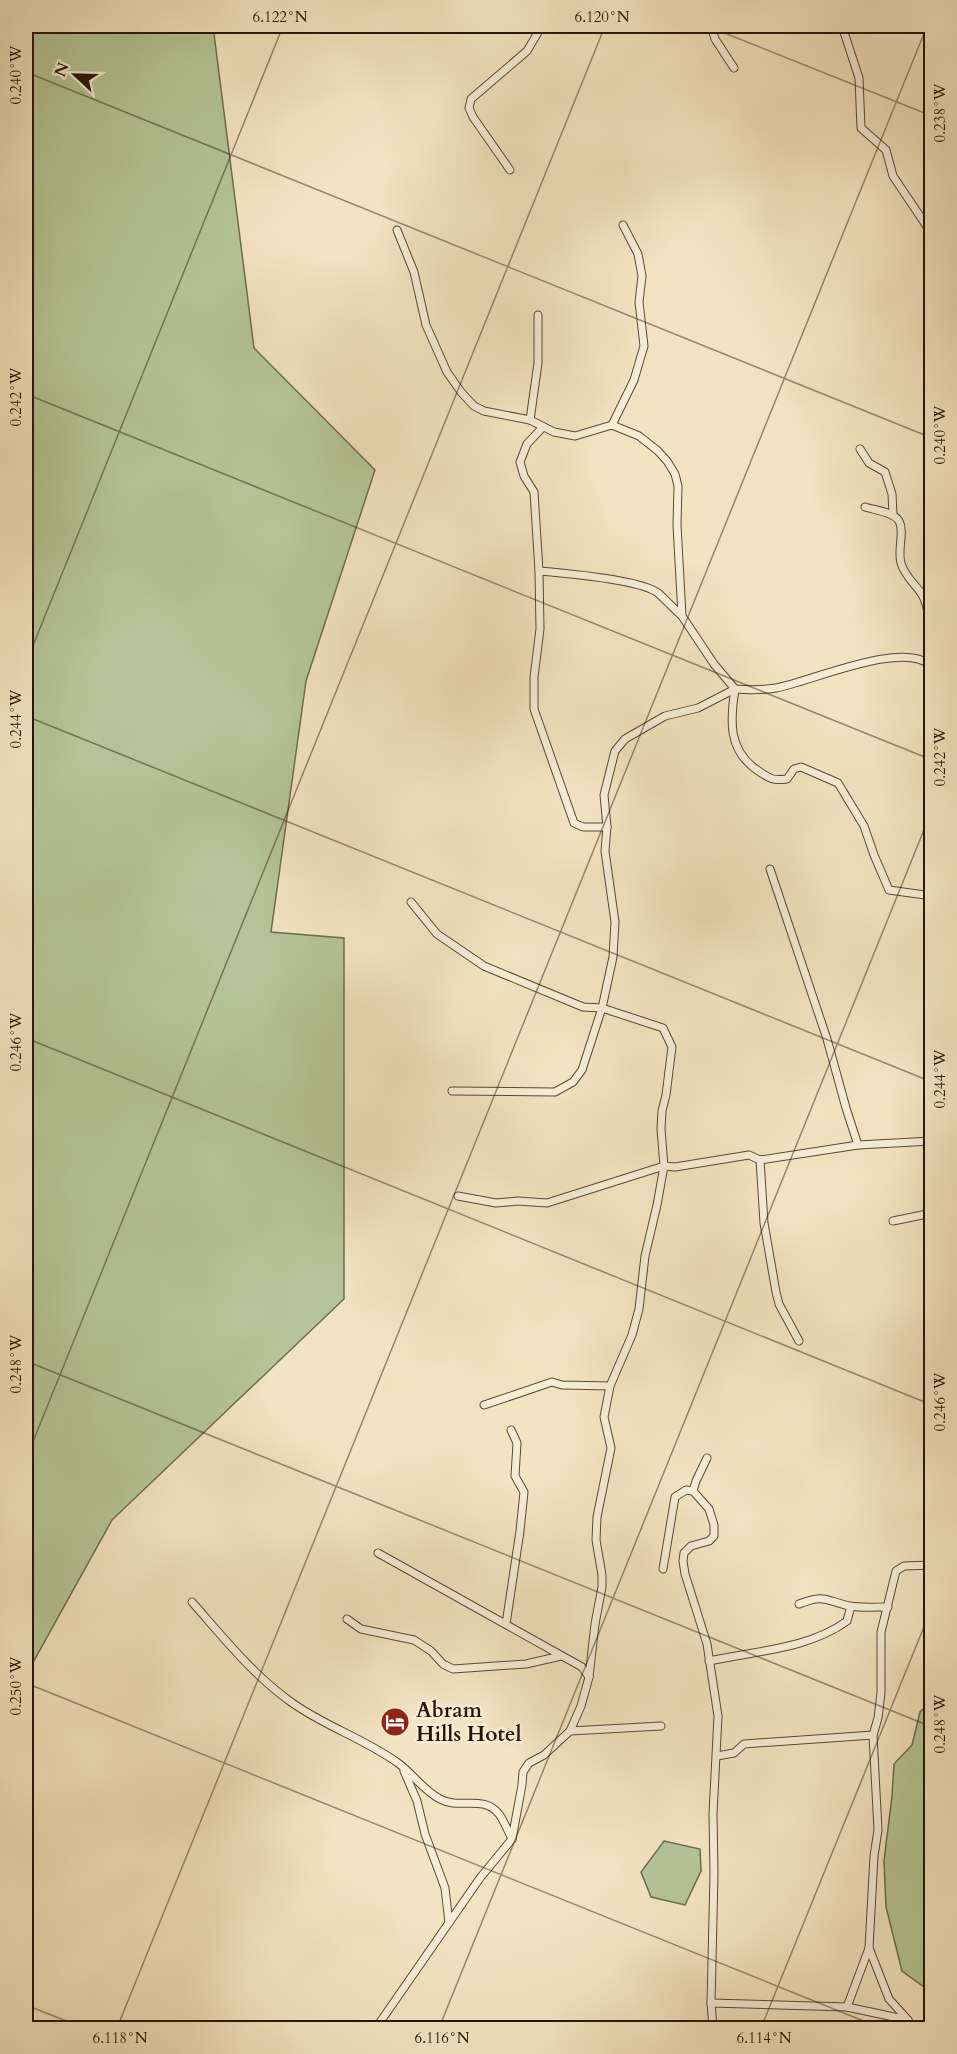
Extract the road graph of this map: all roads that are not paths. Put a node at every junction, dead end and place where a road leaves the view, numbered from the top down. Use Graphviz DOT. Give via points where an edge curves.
graph roads {
  1 [pos="548,26"];
  2 [pos="711,26"];
  3 [pos="842,26"];
  4 [pos="537,27"];
  5 [pos="734,68"];
  6 [pos="510,170"];
  7 [pos="623,225"];
  8 [pos="398,230"];
  9 [pos="932,234"];
  10 [pos="538,315"];
  11 [pos="530,420"];
  12 [pos="612,425"];
  13 [pos="542,428"];
  14 [pos="860,448"];
  15 [pos="865,507"];
  16 [pos="893,515"];
  17 [pos="539,571"];
  18 [pos="932,576"];
  19 [pos="922,594"];
  20 [pos="682,616"];
  21 [pos="930,665"];
  22 [pos="735,690"];
  23 [pos="608,827"];
  24 [pos="770,869"];
  25 [pos="932,896"];
  26 [pos="411,902"];
  27 [pos="602,1008"];
  28 [pos="452,1091"];
  29 [pos="932,1141"];
  30 [pos="858,1145"];
  31 [pos="760,1160"];
  32 [pos="664,1166"];
  33 [pos="458,1196"];
  34 [pos="932,1213"];
  35 [pos="893,1221"];
  36 [pos="799,1341"];
  37 [pos="610,1386"];
  38 [pos="484,1405"];
  39 [pos="511,1430"];
  40 [pos="707,1458"];
  41 [pos="693,1491"];
  42 [pos="378,1553"];
  43 [pos="932,1565"];
  44 [pos="663,1569"];
  45 [pos="192,1602"];
  46 [pos="799,1604"];
  47 [pos="850,1606"];
  48 [pos="888,1607"];
  49 [pos="347,1619"];
  50 [pos="506,1624"];
  51 [pos="561,1656"];
  52 [pos="592,1659"];
  53 [pos="709,1661"];
  54 [pos="582,1667"];
  55 [pos="589,1677"];
  56 [pos="661,1726"];
  57 [pos="570,1731"];
  58 [pos="873,1735"];
  59 [pos="717,1756"];
  60 [pos="403,1768"];
  61 [pos="512,1839"];
  62 [pos="449,1923"];
  63 [pos="869,1948"];
  64 [pos="711,2002"];
  65 [pos="847,2007"];
  66 [pos="908,2020"];
  67 [pos="376,2028"];
  68 [pos="713,2028"];
  69 [pos="911,2028"];
  1 -- 4 [label="street"];
  2 -- 5 [label="street"];
  3 -- 9 [label="street" via="859,78 861,128 886,150 893,176"];
  4 -- 6 [label="street" via="527,51 471,99 469,108"];
  7 -- 12 [label="street" via="638,254 642,276 639,302 644,346 634,380"];
  8 -- 11 [label="street" via="414,272 426,325 447,372 474,406"];
  10 -- 11 [label="street" via="538,363"];
  11 -- 13 [label="street"];
  12 -- 13 [label="street" via="575,436"];
  12 -- 20 [label="street" via="639,436 658,451 675,474"];
  13 -- 17 [label="street" via="527,444 520,462 534,492"];
  14 -- 16 [label="street" via="869,463 885,472"];
  15 -- 16 [label="street"];
  16 -- 19 [label="street" via="900,526 901,564"];
  17 -- 20 [label="street" via="619,581 649,589"];
  17 -- 23 [label="street" via="540,629 534,709 574,823"];
  18 -- 19 [label="street" via="929,588"];
  19 -- 21 [label="street" via="928,616"];
  20 -- 22 [label="street"];
  21 -- 22 [label="street" via="894,657 776,688"];
  22 -- 23 [label="street" via="698,708 665,716 621,742 604,795"];
  22 -- 25 [label="street" via="730,717 732,735 747,764 767,778 787,779 794,769 801,767 837,783 864,826 889,890"];
  23 -- 27 [label="street" via="605,851 615,922 613,957"];
  24 -- 30 [label="street"];
  26 -- 27 [label="street" via="436,934 484,966 583,1007"];
  27 -- 28 [label="street" via="582,1070 573,1082 555,1092"];
  27 -- 32 [label="street" via="663,1028 672,1047 660,1130"];
  29 -- 30 [label="street"];
  30 -- 31 [label="street"];
  31 -- 32 [label="street" via="749,1155"];
  31 -- 36 [label="street" via="764,1223 776,1292"];
  32 -- 33 [label="street" via="547,1203 496,1203"];
  32 -- 37 [label="street" via="645,1256 639,1309"];
  34 -- 35 [label="street"];
  37 -- 38 [label="street" via="552,1382"];
  37 -- 52 [label="street" via="604,1417 610,1448 596,1540 602,1587"];
  39 -- 50 [label="street" via="518,1443 514,1476 524,1492"];
  40 -- 41 [label="street"];
  41 -- 44 [label="street" via="686,1490 675,1497"];
  41 -- 53 [label="street" via="709,1509 714,1525 714,1536 691,1546 683,1561"];
  42 -- 50 [label="street"];
  43 -- 48 [label="street" via="899,1568"];
  45 -- 60 [label="street" via="237,1653 292,1703"];
  46 -- 47 [label="street" via="826,1598"];
  47 -- 48 [label="street"];
  47 -- 53 [label="street" via="847,1621 832,1632 787,1646"];
  48 -- 58 [label="street" via="881,1632 881,1693"];
  49 -- 51 [label="street" via="361,1629 414,1640 453,1669 526,1664"];
  50 -- 51 [label="street"];
  51 -- 54 [label="street"];
  52 -- 54 [label="street"];
  52 -- 55 [label="street"];
  53 -- 59 [label="street" via="718,1716"];
  54 -- 55 [label="street"];
  55 -- 57 [label="street"];
  56 -- 57 [label="street"];
  57 -- 61 [label="street" via="523,1772"];
  58 -- 59 [label="street" via="744,1744 734,1753"];
  58 -- 63 [label="street" via="878,1830"];
  59 -- 64 [label="street"];
  60 -- 61 [label="street" via="442,1800 477,1802 490,1808 499,1815"];
  60 -- 62 [label="street" via="445,1888"];
  61 -- 62 [label="street"];
  62 -- 67 [label="street"];
  63 -- 65 [label="street"];
  63 -- 66 [label="street" via="889,1999"];
  64 -- 65 [label="street"];
  64 -- 68 [label="street"];
  65 -- 66 [label="street"];
  66 -- 69 [label="street"];
}
